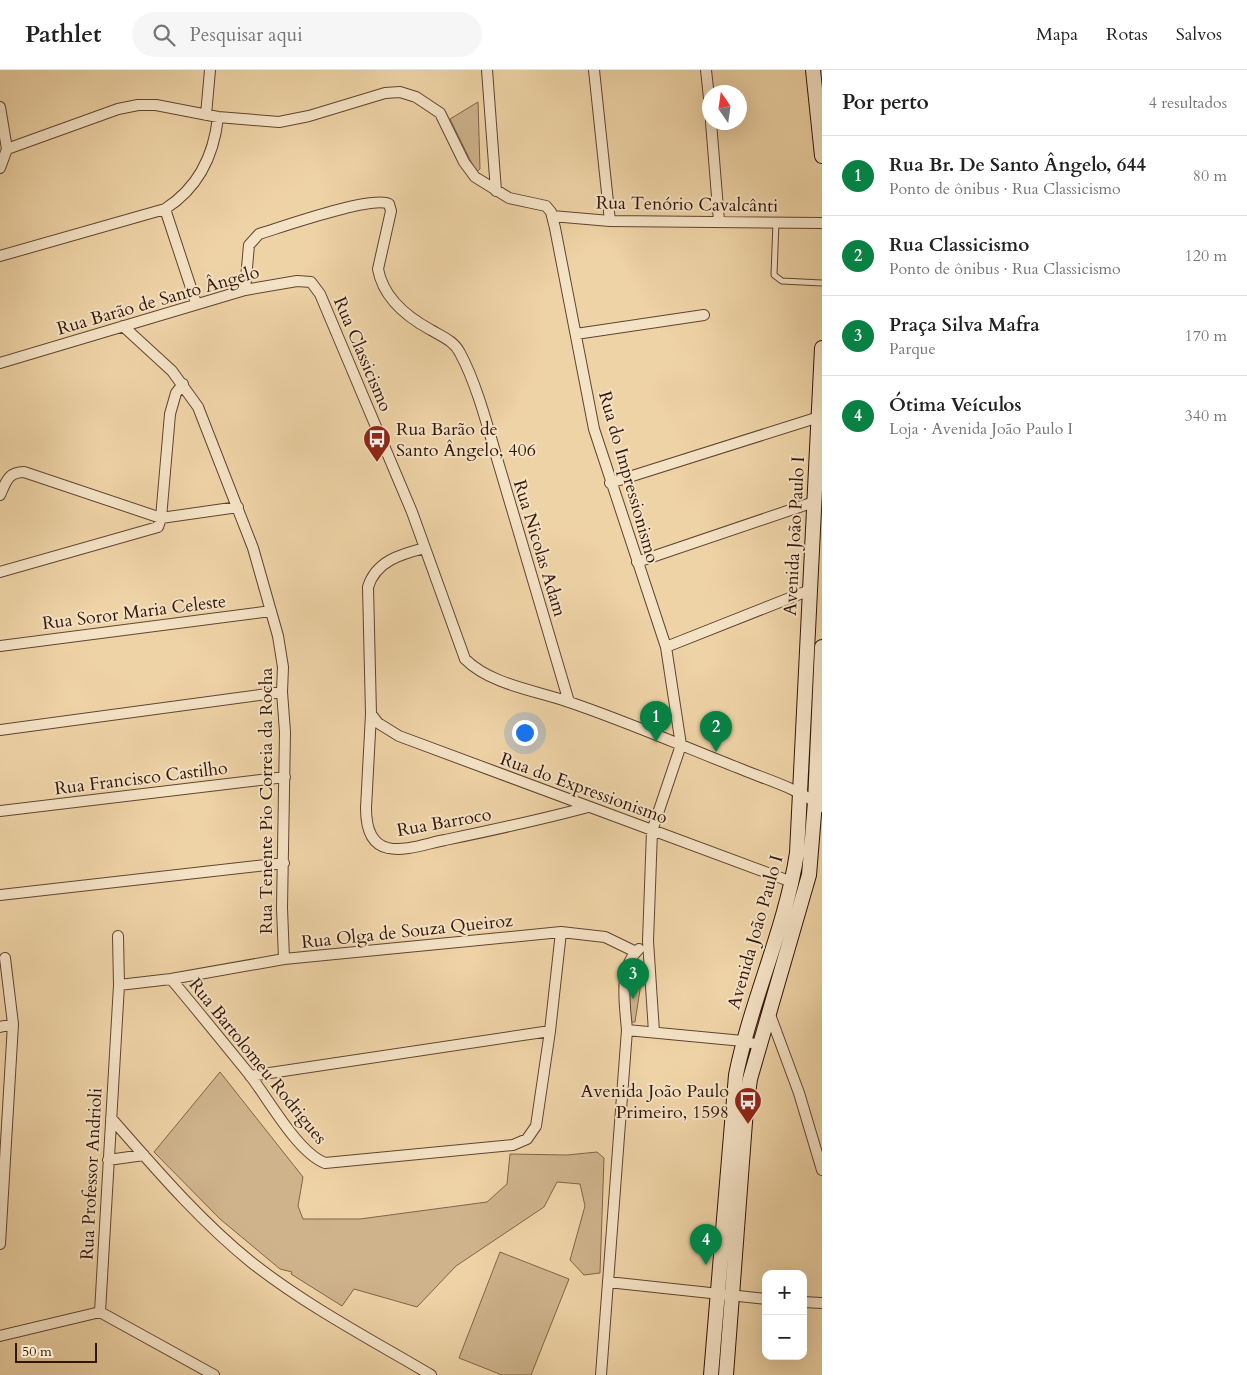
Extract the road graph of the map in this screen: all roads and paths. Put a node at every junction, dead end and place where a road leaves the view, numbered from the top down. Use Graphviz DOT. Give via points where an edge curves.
graph roads {
  1 [pos="210,70"];
  2 [pos="487,70"];
  3 [pos="594,70"];
  4 [pos="706,70"];
  5 [pos="814,70"];
  6 [pos="822,77"];
  7 [pos="708,85"];
  8 [pos="0,106"];
  9 [pos="206,115"];
  10 [pos="218,117"];
  11 [pos="712,130"];
  12 [pos="7,149"];
  13 [pos="822,156"];
  14 [pos="0,168"];
  15 [pos="496,191"];
  16 [pos="165,209"];
  17 [pos="552,216"];
  18 [pos="610,221"];
  19 [pos="719,221"];
  20 [pos="776,222"];
  21 [pos="822,222"];
  22 [pos="0,256"];
  23 [pos="822,283"];
  24 [pos="245,290"];
  25 [pos="320,294"];
  26 [pos="196,303"];
  27 [pos="704,315"];
  28 [pos="123,326"];
  29 [pos="576,334"];
  30 [pos="822,348"];
  31 [pos="0,363"];
  32 [pos="183,384"];
  33 [pos="819,417"];
  34 [pos="610,483"];
  35 [pos="0,495"];
  36 [pos="814,502"];
  37 [pos="238,507"];
  38 [pos="161,518"];
  39 [pos="425,548"];
  40 [pos="637,562"];
  41 [pos="0,572"];
  42 [pos="810,590"];
  43 [pos="271,611"];
  44 [pos="0,646"];
  45 [pos="666,647"];
  46 [pos="822,647"];
  47 [pos="282,692"];
  48 [pos="569,702"];
  49 [pos="371,714"];
  50 [pos="0,730"];
  51 [pos="681,745"];
  52 [pos="286,777"];
  53 [pos="801,794"];
  54 [pos="819,804"];
  55 [pos="588,807"];
  56 [pos="0,811"];
  57 [pos="652,831"];
  58 [pos="284,863"];
  59 [pos="792,882"];
  60 [pos="0,894"];
  61 [pos="561,932"];
  62 [pos="118,936"];
  63 [pos="648,940"];
  64 [pos="791,941"];
  65 [pos="636,952"];
  66 [pos="5,958"];
  67 [pos="284,959"];
  68 [pos="171,979"];
  69 [pos="119,985"];
  70 [pos="769,1012"];
  71 [pos="13,1024"];
  72 [pos="0,1027"];
  73 [pos="627,1030"];
  74 [pos="550,1031"];
  75 [pos="654,1032"];
  76 [pos="743,1041"];
  77 [pos="759,1044"];
  78 [pos="250,1076"];
  79 [pos="111,1118"];
  80 [pos="144,1155"];
  81 [pos="108,1160"];
  82 [pos="822,1170"];
  83 [pos="1,1196"];
  84 [pos="0,1244"];
  85 [pos="608,1282"];
  86 [pos="717,1294"];
  87 [pos="732,1296"];
  88 [pos="762,1299"];
  89 [pos="807,1302"];
  90 [pos="822,1303"];
  91 [pos="100,1312"];
  92 [pos="0,1336"];
  93 [pos="214,1375"];
  94 [pos="431,1375"];
  95 [pos="600,1375"];
  96 [pos="710,1375"];
  97 [pos="726,1375"];
  1 -- 9 [label="street"];
  2 -- 15 [label="street"];
  3 -- 18 [label="street"];
  4 -- 7 [label="street"];
  5 -- 6 [label="main road"];
  5 -- 13 [label="main road"];
  8 -- 12 [label="street"];
  9 -- 10 [label="street"];
  9 -- 12 [label="street" via="156,105 138,105 118,109"];
  10 -- 15 [label="street" via="263,122 292,120 385,93 409,94 440,113 472,174"];
  10 -- 16 [label="street" via="210,155 196,182"];
  11 -- 19 [label="street"];
  12 -- 14 [label="street"];
  15 -- 17 [label="street" via="509,198 542,204"];
  16 -- 22 [label="street"];
  16 -- 26 [label="street"];
  17 -- 18 [label="street, Rua Tenório Cavalcânti"];
  17 -- 29 [label="street, Rua do Impressionismo"];
  18 -- 19 [label="street, Rua Tenório Cavalcânti"];
  19 -- 20 [label="street, Rua Tenório Cavalcânti"];
  20 -- 21 [label="street, Rua Tenório Cavalcânti"];
  20 -- 23 [label="lane" via="774,275 782,281"];
  24 -- 25 [label="street, Rua Barão de Santo Ângelo" via="309,281"];
  24 -- 26 [label="street, Rua Barão de Santo Ângelo"];
  24 -- 48 [label="street, Rua Nicolas Adam" via="248,251 258,234 364,203 383,201 391,206 378,269 386,291 418,323 451,342 461,355 484,418"];
  25 -- 39 [label="street, Rua Classicismo"];
  26 -- 28 [label="street, Rua Barão de Santo Ângelo"];
  27 -- 29 [label="street"];
  28 -- 31 [label="street, Rua Barão de Santo Ângelo"];
  28 -- 32 [label="street, Rua Tenente Pio Correia da Rocha"];
  29 -- 34 [label="street, Rua do Impressionismo" via="594,429"];
  30 -- 33 [label="main road, Avenida João Paulo I"];
  32 -- 37 [label="street, Rua Tenente Pio Correia da Rocha" via="206,422"];
  32 -- 38 [label="street" via="172,404"];
  33 -- 34 [label="street"];
  33 -- 36 [label="main road, Avenida João Paulo I"];
  34 -- 40 [label="street, Rua do Impressionismo"];
  35 -- 38 [label="street" via="9,476 24,472"];
  36 -- 40 [label="street"];
  36 -- 42 [label="main road, Avenida João Paulo I"];
  37 -- 38 [label="street"];
  37 -- 43 [label="street, Rua Tenente Pio Correia da Rocha"];
  38 -- 41 [label="street" via="155,529"];
  39 -- 48 [label="street, Rua Classicismo" via="465,659 496,678"];
  39 -- 49 [label="street, Rua Barroco" via="394,557 371,580 368,596"];
  40 -- 45 [label="street, Rua do Impressionismo"];
  42 -- 45 [label="street"];
  42 -- 53 [label="main road, Avenida João Paulo I"];
  43 -- 44 [label="street, Rua Soror Maria Celeste"];
  43 -- 47 [label="street, Rua Tenente Pio Correia da Rocha" via="281,650"];
  45 -- 51 [label="street, Rua do Impressionismo"];
  46 -- 54 [label="main road, Avenida João Paulo I"];
  47 -- 50 [label="street"];
  47 -- 52 [label="street, Rua Tenente Pio Correia da Rocha"];
  48 -- 51 [label="street, Rua Classicismo"];
  49 -- 55 [label="street, Rua do Expressionismo" via="378,724 399,736"];
  49 -- 55 [label="street, Rua Barroco" via="366,818 371,836 383,846 412,847"];
  51 -- 53 [label="street, Rua Classicismo"];
  51 -- 57 [label="street"];
  52 -- 56 [label="street, Rua Francisco Castilho"];
  52 -- 58 [label="street, Rua Tenente Pio Correia da Rocha"];
  53 -- 54 [label="street, Rua Classicismo"];
  53 -- 59 [label="main road, Avenida João Paulo I"];
  54 -- 64 [label="main road, Avenida João Paulo I" via="808,881"];
  55 -- 57 [label="street, Rua do Expressionismo"];
  57 -- 59 [label="street, Rua do Expressionismo"];
  57 -- 63 [label="street"];
  58 -- 60 [label="street"];
  58 -- 67 [label="street, Rua Tenente Pio Correia da Rocha"];
  59 -- 64 [label="main road" via="796,887 797,903"];
  59 -- 76 [label="main road, Avenida João Paulo I"];
  61 -- 65 [label="street, Rua Olga de Souza Queiroz" via="606,937"];
  61 -- 67 [label="street, Rua Olga de Souza Queiroz"];
  61 -- 74 [label="street, Rua Bartolomeu Rodrigues"];
  62 -- 69 [label="street, Rua Professor Andrioli"];
  63 -- 65 [label="street"];
  63 -- 75 [label="street"];
  64 -- 70 [label="main road, Avenida João Paulo I"];
  65 -- 73 [label="street" via="629,965 624,996"];
  66 -- 71 [label="street"];
  67 -- 68 [label="street, Rua Olga de Souza Queiroz"];
  68 -- 69 [label="street, Rua Olga de Souza Queiroz"];
  68 -- 78 [label="street, Rua Bartolomeu Rodrigues"];
  69 -- 79 [label="street, Rua Professor Andrioli"];
  70 -- 77 [label="main road, Avenida João Paulo I"];
  70 -- 82 [label="street" via="799,1093"];
  71 -- 72 [label="street"];
  71 -- 83 [label="street"];
  73 -- 75 [label="street"];
  73 -- 85 [label="street"];
  74 -- 78 [label="street"];
  74 -- 78 [label="street, Rua Bartolomeu Rodrigues" via="536,1126 527,1139 513,1145 325,1163 303,1147"];
  75 -- 76 [label="street"];
  76 -- 77 [label="street"];
  76 -- 86 [label="main road, Avenida João Paulo I" via="736,1075"];
  77 -- 87 [label="main road, Avenida João Paulo I" via="746,1109"];
  79 -- 80 [label="street"];
  79 -- 81 [label="street, Rua Professor Andrioli"];
  80 -- 81 [label="street"];
  80 -- 94 [label="street" via="176,1191 250,1261 306,1302"];
  81 -- 91 [label="street, Rua Professor Andrioli"];
  83 -- 84 [label="street"];
  85 -- 86 [label="street"];
  85 -- 95 [label="street"];
  86 -- 87 [label="street"];
  86 -- 96 [label="main road, Avenida João Paulo I"];
  87 -- 88 [label="street"];
  87 -- 97 [label="main road, Avenida João Paulo I"];
  89 -- 90 [label="street"];
  91 -- 92 [label="street"];
  91 -- 93 [label="street"];
}
